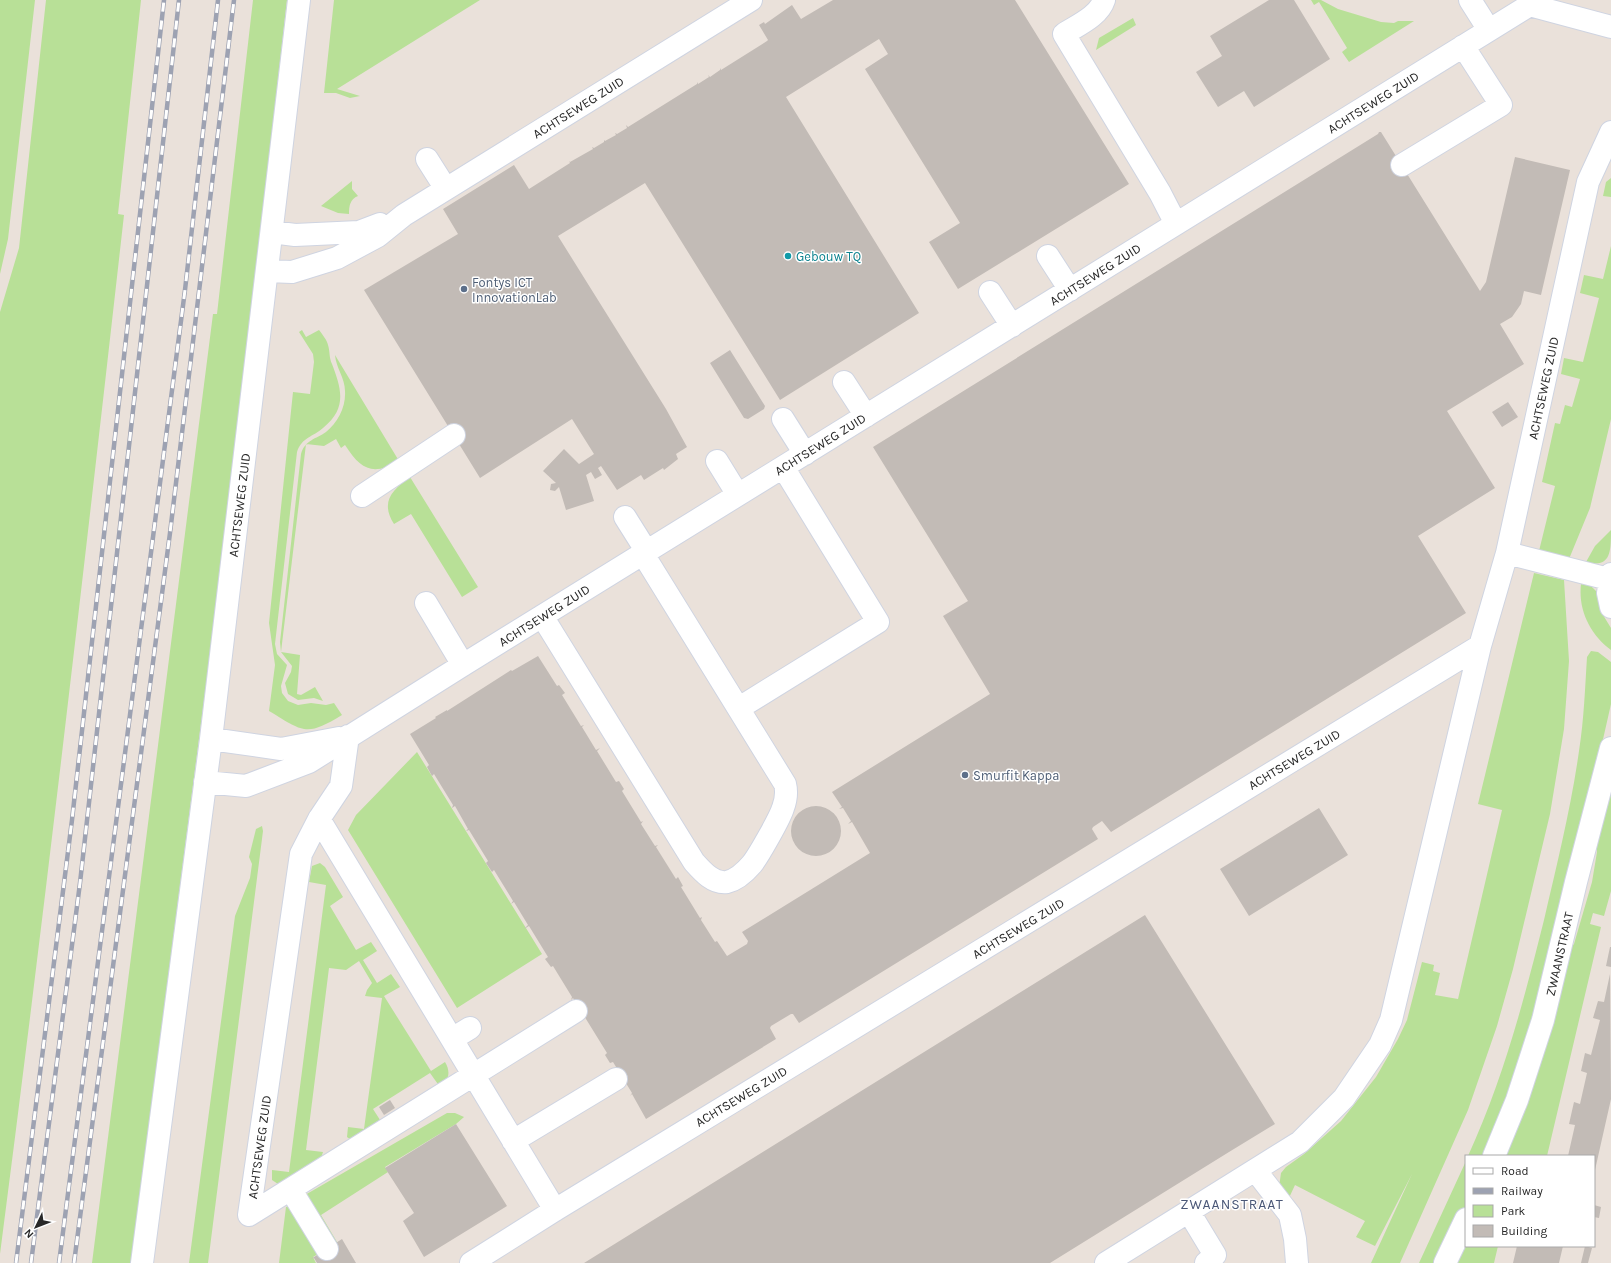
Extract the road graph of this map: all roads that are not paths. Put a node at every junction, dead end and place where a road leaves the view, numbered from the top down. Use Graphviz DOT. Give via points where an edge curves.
graph roads {
  1 [pos="299,0"];
  2 [pos="751,0"];
  3 [pos="1104,0"];
  4 [pos="1470,0"];
  5 [pos="1533,3"];
  6 [pos="1611,28"];
  7 [pos="1488,30"];
  8 [pos="1463,46"];
  9 [pos="1611,132"];
  10 [pos="428,159"];
  11 [pos="1402,165"];
  12 [pos="446,189"];
  13 [pos="404,215"];
  14 [pos="1176,224"];
  15 [pos="272,232"];
  16 [pos="1048,256"];
  17 [pos="267,271"];
  18 [pos="1070,290"];
  19 [pos="990,292"];
  20 [pos="1012,326"];
  21 [pos="844,382"];
  22 [pos="866,416"];
  23 [pos="783,420"];
  24 [pos="454,435"];
  25 [pos="805,454"];
  26 [pos="717,461"];
  27 [pos="783,467"];
  28 [pos="738,495"];
  29 [pos="362,496"];
  30 [pos="625,517"];
  31 [pos="645,553"];
  32 [pos="1507,553"];
  33 [pos="1610,576"];
  34 [pos="426,603"];
  35 [pos="1611,607"];
  36 [pos="542,616"];
  37 [pos="1480,646"];
  38 [pos="463,664"];
  39 [pos="739,708"];
  40 [pos="348,736"];
  41 [pos="211,738"];
  42 [pos="1611,748"];
  43 [pos="205,782"];
  44 [pos="319,819"];
  45 [pos="576,1011"];
  46 [pos="474,1076"];
  47 [pos="616,1079"];
  48 [pos="514,1141"];
  49 [pos="1494,1155"];
  50 [pos="1255,1170"];
  51 [pos="291,1190"];
  52 [pos="555,1210"];
  53 [pos="1189,1212"];
  54 [pos="1465,1221"];
  55 [pos="327,1249"];
  56 [pos="142,1263"];
  57 [pos="471,1263"];
  58 [pos="1106,1263"];
  59 [pos="1206,1263"];
  60 [pos="1297,1263"];
  61 [pos="1446,1263"];
  1 -- 15 [label="street, ACHTSEWEG ZUID"];
  2 -- 12 [label="street, ACHTSEWEG ZUID"];
  3 -- 14 [label="street" via="1094,15 1064,34"];
  4 -- 7 [label="street"];
  5 -- 6 [label="street, ACHTSEWEG ZUID"];
  5 -- 7 [label="street, ACHTSEWEG ZUID"];
  7 -- 8 [label="street, ACHTSEWEG ZUID"];
  8 -- 11 [label="street" via="1501,105"];
  8 -- 14 [label="street, ACHTSEWEG ZUID"];
  9 -- 32 [label="street, ACHTSEWEG ZUID" via="1588,182"];
  10 -- 12 [label="street"];
  12 -- 13 [label="street, ACHTSEWEG ZUID"];
  13 -- 15 [label="street, ACHTSEWEG ZUID" via="359,232 295,235"];
  13 -- 17 [label="street, ACHTSEWEG ZUID" via="378,236 337,258 292,272"];
  14 -- 18 [label="street, ACHTSEWEG ZUID"];
  15 -- 17 [label="street, ACHTSEWEG ZUID"];
  16 -- 18 [label="street"];
  17 -- 41 [label="street, ACHTSEWEG ZUID"];
  18 -- 20 [label="street, ACHTSEWEG ZUID"];
  19 -- 20 [label="street"];
  20 -- 22 [label="street, ACHTSEWEG ZUID"];
  21 -- 22 [label="street"];
  22 -- 25 [label="street, ACHTSEWEG ZUID"];
  23 -- 25 [label="street"];
  24 -- 29 [label="street"];
  25 -- 27 [label="street, ACHTSEWEG ZUID"];
  26 -- 28 [label="street"];
  27 -- 28 [label="street, ACHTSEWEG ZUID"];
  27 -- 39 [label="street" via="878,622"];
  28 -- 31 [label="street, ACHTSEWEG ZUID"];
  30 -- 31 [label="street"];
  31 -- 36 [label="street, ACHTSEWEG ZUID"];
  31 -- 39 [label="street"];
  32 -- 33 [label="street"];
  32 -- 37 [label="street, ACHTSEWEG ZUID"];
  33 -- 35 [label="street" via="1608,593"];
  34 -- 38 [label="street"];
  36 -- 38 [label="street, ACHTSEWEG ZUID"];
  36 -- 39 [label="street" via="694,862 709,877 722,882 733,880 752,864 783,809 786,790 785,784"];
  37 -- 50 [label="street, ACHTSEWEG ZUID" via="1388,1026 1380,1045 1344,1098 1300,1142"];
  37 -- 52 [label="street, ACHTSEWEG ZUID"];
  38 -- 40 [label="street, ACHTSEWEG ZUID"];
  40 -- 41 [label="street, ACHTSEWEG ZUID" via="281,749"];
  40 -- 43 [label="street, ACHTSEWEG ZUID" via="309,762 246,786"];
  40 -- 44 [label="street, ACHTSEWEG ZUID" via="341,786"];
  41 -- 43 [label="street, ACHTSEWEG ZUID"];
  42 -- 49 [label="street, ZWAANSTRAAT" via="1543,1020 1517,1100"];
  43 -- 56 [label="street, ACHTSEWEG ZUID"];
  44 -- 46 [label="street" via="461,1034"];
  44 -- 51 [label="street, ACHTSEWEG ZUID" via="301,854 249,1215"];
  45 -- 46 [label="street, ACHTSEWEG ZUID"];
  46 -- 48 [label="street"];
  46 -- 51 [label="street, ACHTSEWEG ZUID" via="341,1150"];
  47 -- 48 [label="street"];
  48 -- 52 [label="street"];
  50 -- 53 [label="street, ACHTSEWEG ZUID"];
  50 -- 60 [label="street" via="1290,1216"];
  51 -- 55 [label="street"];
  52 -- 57 [label="street, ACHTSEWEG ZUID"];
  53 -- 58 [label="street, ACHTSEWEG ZUID"];
  53 -- 59 [label="street" via="1214,1256"];
  54 -- 61 [label="street"];
}
